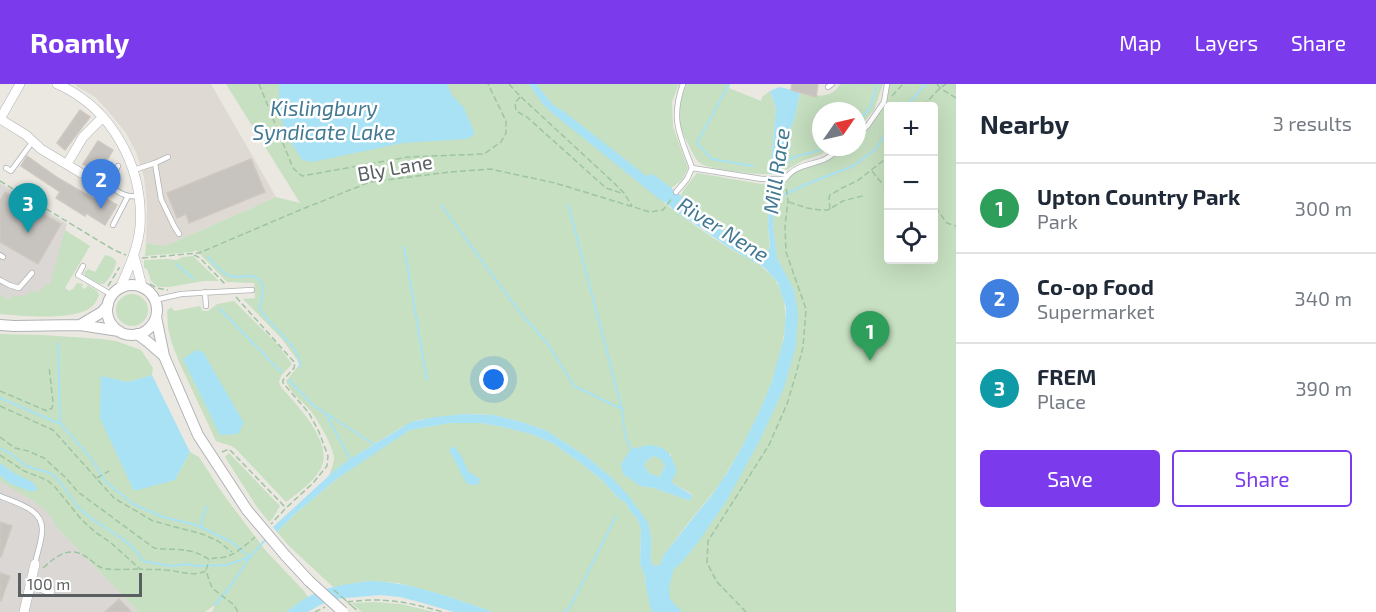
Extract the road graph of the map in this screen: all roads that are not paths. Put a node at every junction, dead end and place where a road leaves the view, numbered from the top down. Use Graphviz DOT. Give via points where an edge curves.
graph roads {
  1 [pos="20,84"];
  2 [pos="683,84"];
  3 [pos="887,84"];
  4 [pos="63,85"];
  5 [pos="103,117"];
  6 [pos="0,119"];
  7 [pos="866,127"];
  8 [pos="33,141"];
  9 [pos="829,156"];
  10 [pos="168,158"];
  11 [pos="155,163"];
  12 [pos="67,164"];
  13 [pos="118,166"];
  14 [pos="6,168"];
  15 [pos="692,168"];
  16 [pos="134,170"];
  17 [pos="81,172"];
  18 [pos="108,184"];
  19 [pos="676,192"];
  20 [pos="128,196"];
  21 [pos="139,196"];
  22 [pos="113,225"];
  23 [pos="179,234"];
  24 [pos="134,256"];
  25 [pos="83,266"];
  26 [pos="32,273"];
  27 [pos="0,280"];
  28 [pos="142,286"];
  29 [pos="252,290"];
  30 [pos="205,292"];
  31 [pos="113,296"];
  32 [pos="155,300"];
  33 [pos="206,306"];
  34 [pos="156,317"];
  35 [pos="0,325"];
  36 [pos="80,325"];
  37 [pos="119,331"];
  38 [pos="137,334"];
  39 [pos="164,356"];
  40 [pos="0,496"];
  41 [pos="34,567"];
  42 [pos="30,583"];
  43 [pos="50,591"];
  44 [pos="346,607"];
  45 [pos="24,612"];
  1 -- 6 [label="street"];
  2 -- 15 [label="lane" via="677,100 676,124"];
  3 -- 7 [label="lane" via="884,102"];
  4 -- 5 [label="street"];
  5 -- 12 [label="street" via="83,137"];
  5 -- 16 [label="street" via="119,138"];
  6 -- 8 [label="street"];
  8 -- 12 [label="street"];
  8 -- 14 [label="lane" via="11,171"];
  9 -- 15 [label="lane" via="801,166 785,179"];
  10 -- 11 [label="lane"];
  11 -- 16 [label="lane"];
  11 -- 23 [label="lane" via="162,199"];
  12 -- 17 [label="street"];
  13 -- 18 [label="lane"];
  15 -- 19 [label="lane"];
  16 -- 21 [label="street"];
  17 -- 18 [label="lane" via="98,183"];
  18 -- 20 [label="lane"];
  20 -- 21 [label="lane"];
  20 -- 22 [label="lane"];
  21 -- 24 [label="street" via="140,227"];
  24 -- 28 [label="street"];
  24 -- 31 [label="street"];
  25 -- 31 [label="lane" via="78,274"];
  26 -- 27 [label="lane" via="20,288"];
  28 -- 31 [label="street" via="127,286"];
  28 -- 32 [label="street"];
  29 -- 30 [label="lane"];
  30 -- 32 [label="lane"];
  30 -- 33 [label="lane"];
  31 -- 36 [label="street" via="102,312"];
  31 -- 37 [label="street" via="108,317"];
  32 -- 34 [label="street"];
  34 -- 38 [label="street" via="152,325"];
  34 -- 39 [label="street"];
  35 -- 36 [label="street"];
  36 -- 37 [label="street"];
  37 -- 38 [label="street"];
  38 -- 39 [label="street"];
  39 -- 44 [label="street, bridge" via="198,435 247,510 309,581"];
  40 -- 41 [label="lane" via="36,513 42,523"];
  41 -- 42 [label="street"];
  42 -- 43 [label="street"];
  42 -- 45 [label="street"];
}
